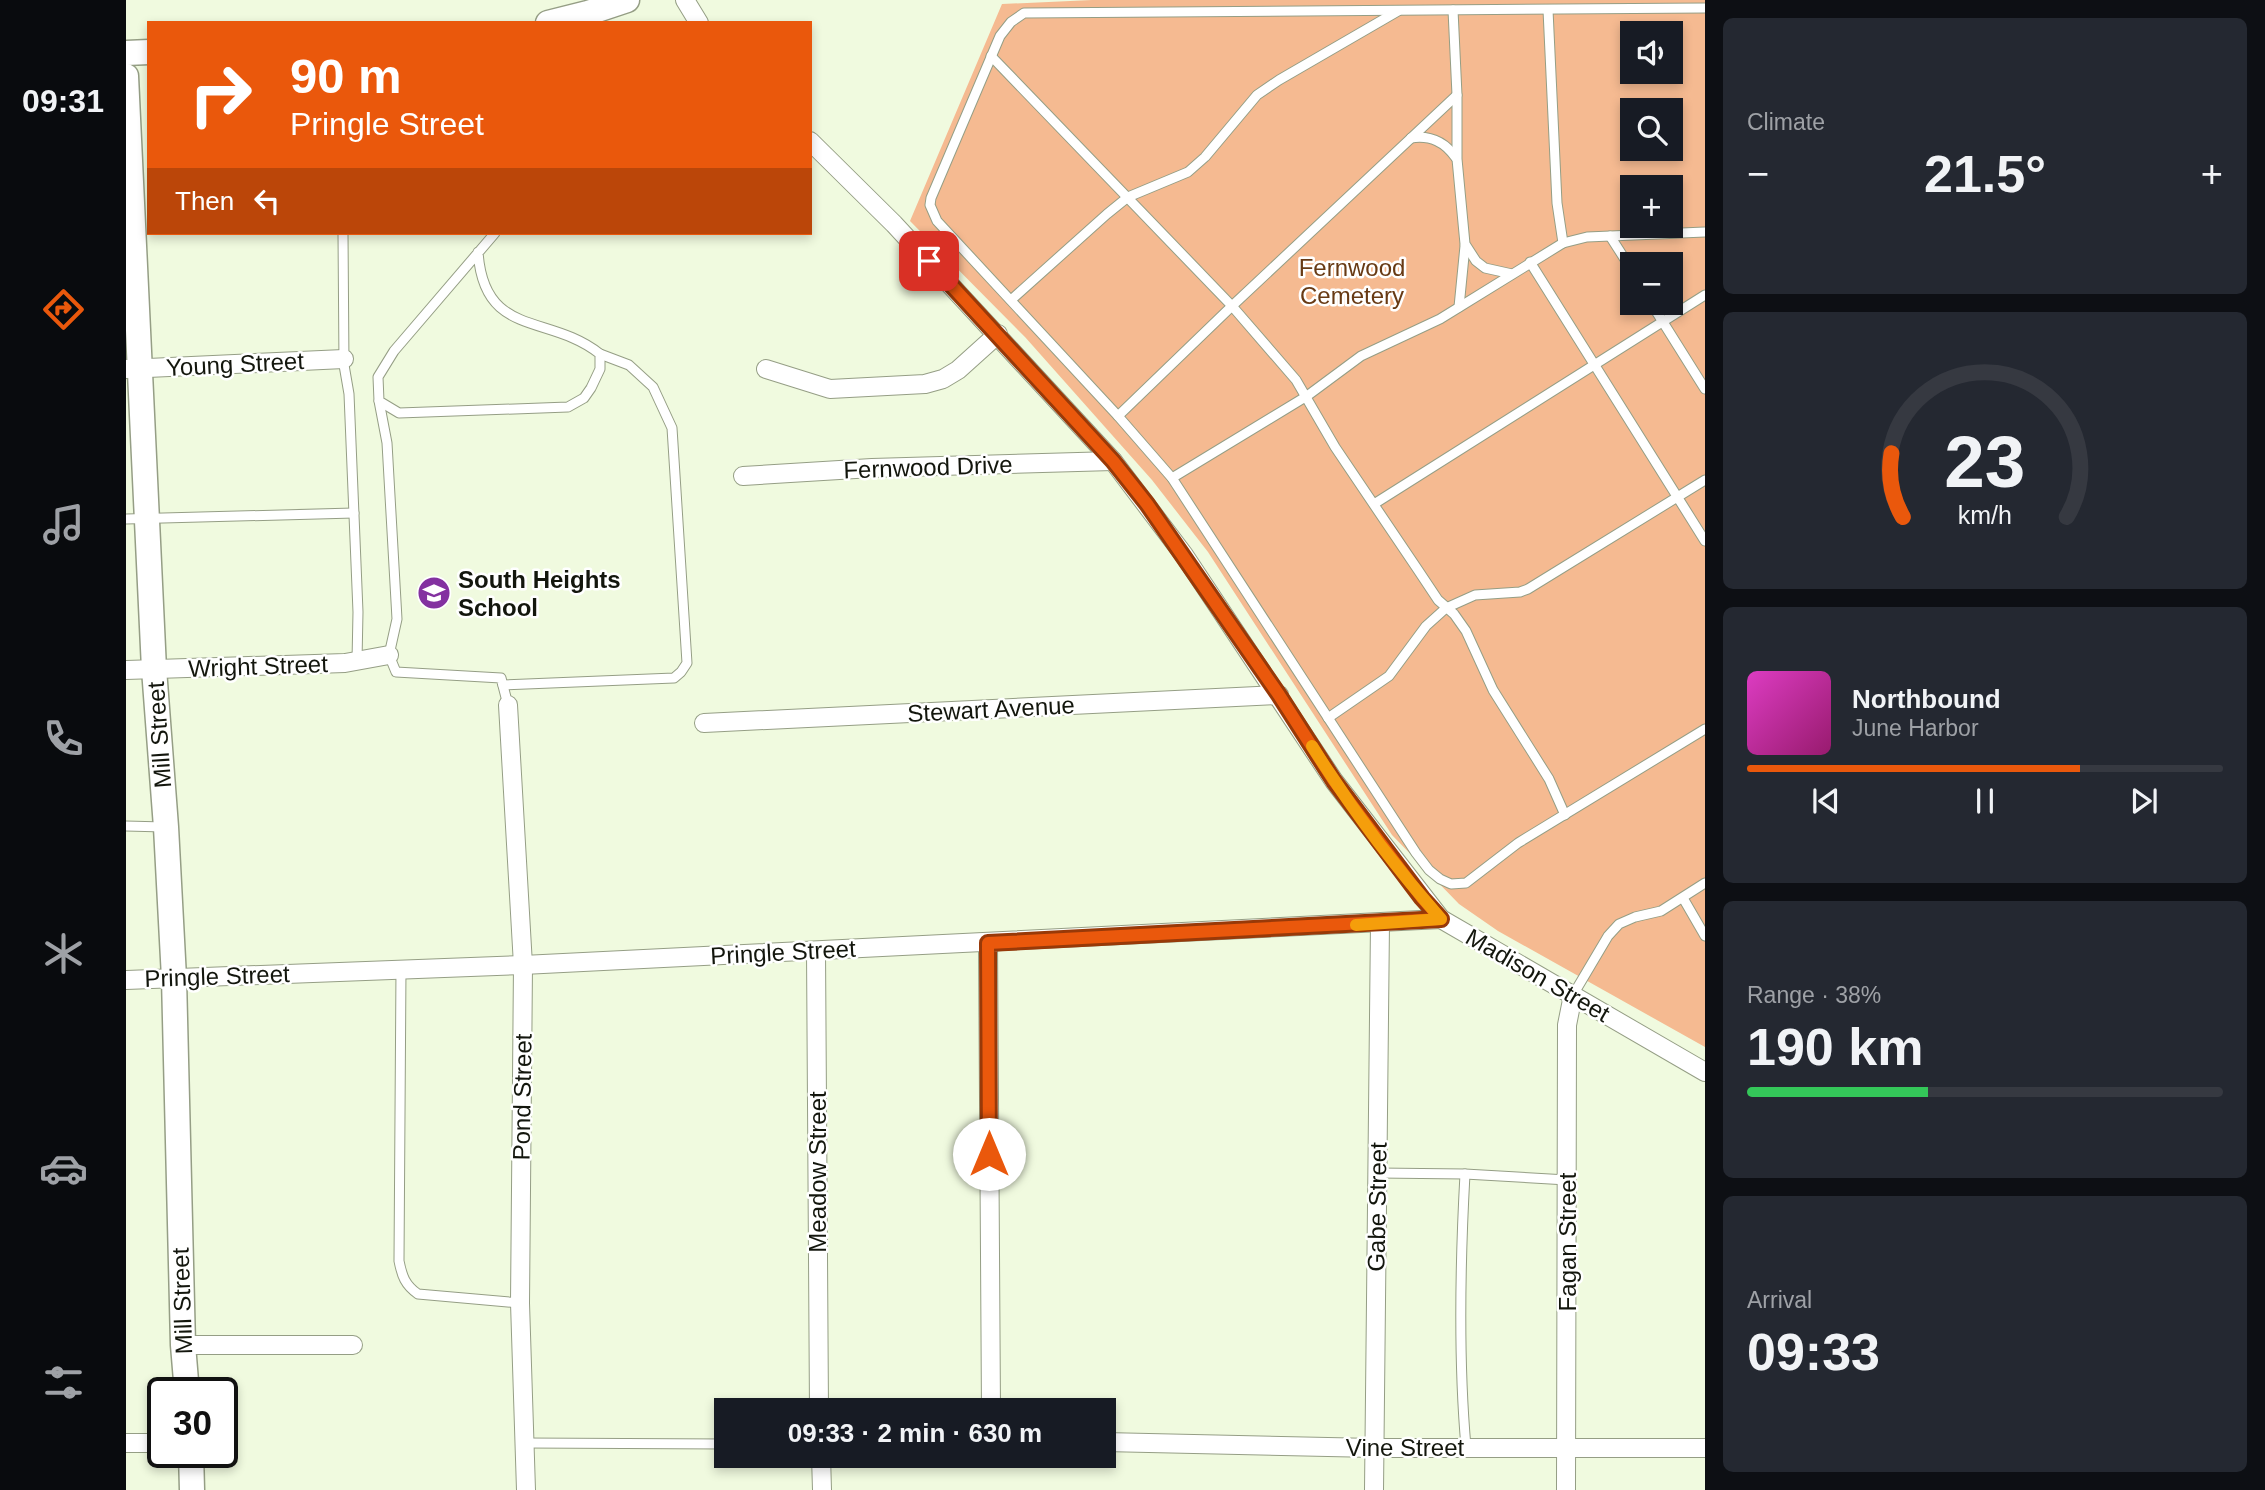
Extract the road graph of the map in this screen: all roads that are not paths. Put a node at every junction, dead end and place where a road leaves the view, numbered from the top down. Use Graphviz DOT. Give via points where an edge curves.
graph roads {
  1 [pos="627,0"];
  2 [pos="685,0"];
  3 [pos="1236,0"];
  4 [pos="1594,5"];
  5 [pos="1705,8"];
  6 [pos="1400,10"];
  7 [pos="1453,10"];
  8 [pos="1548,10"];
  9 [pos="1236,11"];
  10 [pos="567,21"];
  11 [pos="698,21"];
  12 [pos="147,52"];
  13 [pos="126,53"];
  14 [pos="991,56"];
  15 [pos="126,76"];
  16 [pos="1457,95"];
  17 [pos="1409,138"];
  18 [pos="812,143"];
  19 [pos="1457,159"];
  20 [pos="1128,197"];
  21 [pos="133,207"];
  22 [pos="1705,232"];
  23 [pos="343,235"];
  24 [pos="493,235"];
  25 [pos="1611,236"];
  26 [pos="1563,243"];
  27 [pos="1465,244"];
  28 [pos="478,252"];
  29 [pos="1621,252"];
  30 [pos="1530,262"];
  31 [pos="1512,274"];
  32 [pos="1705,295"];
  33 [pos="1011,300"];
  34 [pos="1232,306"];
  35 [pos="1459,307"];
  36 [pos="1659,315"];
  37 [pos="1663,321"];
  38 [pos="998,334"];
  39 [pos="600,354"];
  40 [pos="344,359"];
  41 [pos="1594,364"];
  42 [pos="133,369"];
  43 [pos="766,369"];
  44 [pos="1705,389"];
  45 [pos="1307,396"];
  46 [pos="379,401"];
  47 [pos="1118,416"];
  48 [pos="1113,461"];
  49 [pos="743,476"];
  50 [pos="1172,478"];
  51 [pos="1705,480"];
  52 [pos="1677,497"];
  53 [pos="1374,504"];
  54 [pos="354,513"];
  55 [pos="136,519"];
  56 [pos="1705,541"];
  57 [pos="1446,608"];
  58 [pos="389,655"];
  59 [pos="357,661"];
  60 [pos="153,669"];
  61 [pos="126,670"];
  62 [pos="503,685"];
  63 [pos="1279,695"];
  64 [pos="508,705"];
  65 [pos="1328,718"];
  66 [pos="704,723"];
  67 [pos="1705,729"];
  68 [pos="1565,815"];
  69 [pos="126,826"];
  70 [pos="166,827"];
  71 [pos="1705,883"];
  72 [pos="1683,898"];
  73 [pos="1441,919"];
  74 [pos="1380,923"];
  75 [pos="1705,936"];
  76 [pos="988,943"];
  77 [pos="816,951"];
  78 [pos="523,965"];
  79 [pos="401,969"];
  80 [pos="174,978"];
  81 [pos="126,980"];
  82 [pos="1573,996"];
  83 [pos="1705,1072"];
  84 [pos="1378,1173"];
  85 [pos="1465,1174"];
  86 [pos="1567,1181"];
  87 [pos="520,1303"];
  88 [pos="183,1345"];
  89 [pos="353,1345"];
  90 [pos="186,1377"];
  91 [pos="819,1398"];
  92 [pos="992,1398"];
  93 [pos="1116,1442"];
  94 [pos="126,1443"];
  95 [pos="147,1443"];
  96 [pos="524,1443"];
  97 [pos="714,1444"];
  98 [pos="1465,1447"];
  99 [pos="1566,1447"];
  100 [pos="1374,1448"];
  101 [pos="1705,1448"];
  102 [pos="191,1468"];
  103 [pos="821,1468"];
  104 [pos="192,1490"];
  105 [pos="526,1490"];
  106 [pos="822,1490"];
  107 [pos="1374,1490"];
  108 [pos="1566,1490"];
  1 -- 10 [label="street"];
  2 -- 11 [label="street"];
  3 -- 9 [label="lane"];
  4 -- 5 [label="lane"];
  4 -- 8 [label="lane"];
  6 -- 7 [label="lane"];
  6 -- 9 [label="lane"];
  6 -- 20 [label="lane" via="1257,95 1188,172"];
  7 -- 8 [label="lane"];
  7 -- 16 [label="lane"];
  8 -- 26 [label="lane"];
  9 -- 14 [label="lane" via="1024,13 1005,28"];
  12 -- 13 [label="street"];
  14 -- 20 [label="lane"];
  14 -- 33 [label="lane" via="930,205 937,221"];
  15 -- 21 [label="street, Mill Street"];
  16 -- 17 [label="lane"];
  16 -- 19 [label="lane"];
  17 -- 19 [label="lane" via="1438,141"];
  17 -- 34 [label="lane"];
  18 -- 38 [label="street, Madison Street"];
  19 -- 27 [label="lane"];
  20 -- 33 [label="lane"];
  20 -- 34 [label="lane"];
  21 -- 42 [label="street, Mill Street"];
  22 -- 25 [label="lane"];
  23 -- 40 [label="lane"];
  24 -- 28 [label="lane"];
  25 -- 26 [label="lane"];
  25 -- 29 [label="lane"];
  26 -- 30 [label="lane"];
  27 -- 31 [label="lane" via="1485,268"];
  27 -- 35 [label="lane"];
  28 -- 39 [label="lane" via="480,274 494,303 516,318 585,342"];
  28 -- 46 [label="lane" via="394,351 378,377"];
  30 -- 31 [label="lane"];
  30 -- 41 [label="lane"];
  31 -- 35 [label="lane"];
  32 -- 37 [label="lane"];
  33 -- 47 [label="lane"];
  34 -- 45 [label="lane"];
  34 -- 47 [label="lane"];
  35 -- 45 [label="lane" via="1361,356"];
  36 -- 37 [label="lane"];
  37 -- 41 [label="lane"];
  37 -- 44 [label="lane"];
  38 -- 43 [label="street" via="958,370 925,384 830,389"];
  38 -- 48 [label="street, Madison Street"];
  39 -- 46 [label="lane" via="600,369 591,388 568,407 399,413"];
  39 -- 62 [label="lane" via="629,366 653,387 673,428 687,663 674,678"];
  40 -- 42 [label="street, Young Street"];
  40 -- 54 [label="lane"];
  41 -- 52 [label="lane"];
  41 -- 53 [label="lane"];
  42 -- 55 [label="street, Mill Street"];
  45 -- 50 [label="lane"];
  45 -- 53 [label="lane"];
  46 -- 58 [label="lane" via="387,443 397,619"];
  47 -- 50 [label="lane"];
  48 -- 49 [label="street, Fernwood Drive"];
  48 -- 63 [label="street, Madison Street" via="1184,555"];
  50 -- 65 [label="lane"];
  51 -- 52 [label="lane"];
  52 -- 56 [label="lane"];
  52 -- 57 [label="lane" via="1528,589 1475,595"];
  53 -- 57 [label="lane"];
  54 -- 55 [label="lane"];
  54 -- 59 [label="lane"];
  55 -- 60 [label="street, Mill Street"];
  57 -- 65 [label="lane" via="1418,635 1390,676"];
  57 -- 68 [label="lane" via="1466,631 1493,690 1549,779"];
  58 -- 59 [label="street, Wright Street"];
  58 -- 62 [label="lane" via="396,672 501,678"];
  59 -- 60 [label="street, Wright Street"];
  60 -- 61 [label="street, Wright Street"];
  60 -- 70 [label="street, Mill Street"];
  62 -- 64 [label="lane"];
  63 -- 66 [label="street, Stewart Avenue"];
  63 -- 73 [label="street, Madison Street" via="1334,781"];
  64 -- 78 [label="street, Pond Street"];
  65 -- 68 [label="lane" via="1416,853 1451,884 1466,883 1518,843"];
  67 -- 68 [label="lane"];
  69 -- 70 [label="lane"];
  70 -- 80 [label="street, Mill Street"];
  71 -- 72 [label="lane"];
  72 -- 75 [label="lane"];
  72 -- 82 [label="lane" via="1661,911 1619,924"];
  73 -- 74 [label="street, Pringle Street"];
  73 -- 82 [label="street, Madison Street"];
  74 -- 76 [label="street, Pringle Street"];
  74 -- 84 [label="street, Gabe Street"];
  76 -- 77 [label="street, Pringle Street"];
  76 -- 92 [label="street"];
  77 -- 78 [label="street, Pringle Street"];
  77 -- 91 [label="street, Meadow Street"];
  78 -- 79 [label="street, Pringle Street"];
  78 -- 87 [label="street, Pond Street"];
  79 -- 80 [label="street, Pringle Street"];
  79 -- 87 [label="lane" via="402,1276 418,1294"];
  80 -- 81 [label="street, Pringle Street"];
  80 -- 88 [label="street, Mill Street"];
  82 -- 83 [label="street, Madison Street"];
  82 -- 86 [label="street, Fagan Street" via="1567,1025"];
  84 -- 85 [label="lane"];
  84 -- 100 [label="street, Gabe Street"];
  85 -- 86 [label="lane"];
  85 -- 98 [label="lane" via="1461,1334"];
  86 -- 99 [label="street, Fagan Street"];
  87 -- 96 [label="street, Pond Street"];
  88 -- 89 [label="street"];
  88 -- 90 [label="street, Mill Street"];
  93 -- 100 [label="street, Vine Street"];
  94 -- 95 [label="street"];
  96 -- 97 [label="lane"];
  96 -- 105 [label="street, Pond Street"];
  98 -- 99 [label="street, Vine Street"];
  98 -- 100 [label="street, Vine Street"];
  99 -- 101 [label="street, Vine Street"];
  99 -- 108 [label="street, Fagan Street"];
  100 -- 107 [label="street, Gabe Street"];
  102 -- 104 [label="street"];
  103 -- 106 [label="street"];
}
